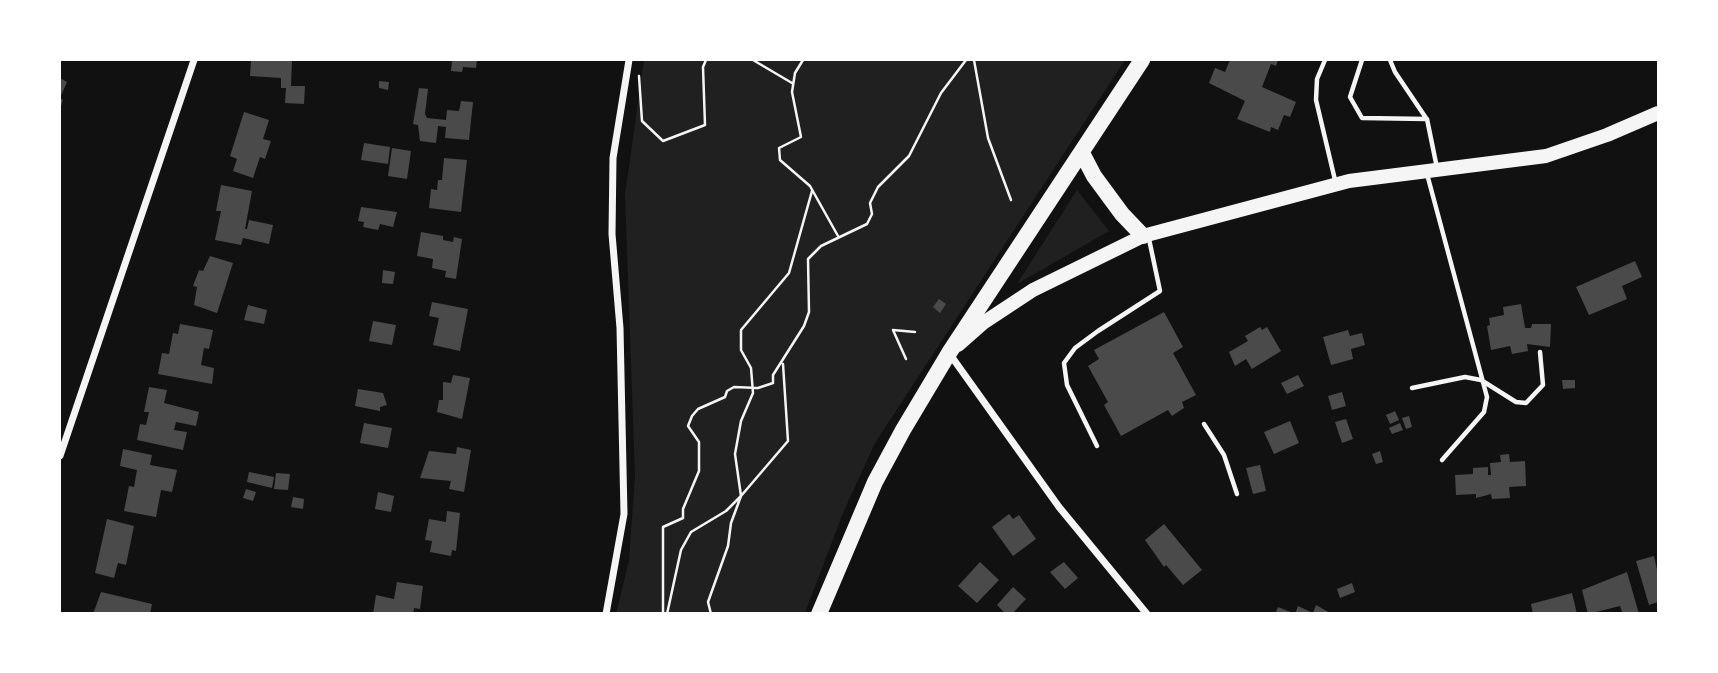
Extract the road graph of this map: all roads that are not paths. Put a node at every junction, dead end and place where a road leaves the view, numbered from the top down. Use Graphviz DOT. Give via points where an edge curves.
graph roads {
  1 [pos="194,60"];
  2 [pos="629,60"];
  3 [pos="1142,60"];
  4 [pos="1325,60"];
  5 [pos="1362,60"];
  6 [pos="1390,60"];
  7 [pos="1658,113"];
  8 [pos="1427,119"];
  9 [pos="1082,153"];
  10 [pos="1431,169"];
  11 [pos="1336,184"];
  12 [pos="1146,235"];
  13 [pos="1541,352"];
  14 [pos="949,353"];
  15 [pos="1481,380"];
  16 [pos="1412,388"];
  17 [pos="1204,424"];
  18 [pos="1097,446"];
  19 [pos="60,456"];
  20 [pos="1442,460"];
  21 [pos="1237,494"];
  22 [pos="606,614"];
  23 [pos="819,614"];
  24 [pos="1147,614"];
  1 -- 19 [label="street"];
  2 -- 22 [label="street" via="613,158 612,234 620,328 624,513"];
  3 -- 9 [label="highway"];
  4 -- 11 [label="lane" via="1317,79 1316,100"];
  5 -- 8 [label="lane" via="1350,97 1362,118"];
  6 -- 8 [label="lane"];
  7 -- 10 [label="main road" via="1546,156"];
  8 -- 10 [label="lane"];
  9 -- 12 [label="highway" via="1122,215"];
  9 -- 14 [label="highway"];
  10 -- 11 [label="main road"];
  10 -- 15 [label="lane"];
  11 -- 12 [label="main road"];
  12 -- 14 [label="main road" via="1032,290"];
  12 -- 18 [label="lane" via="1160,291 1098,331 1064,363 1066,385"];
  13 -- 15 [label="lane" via="1543,385 1526,402 1516,402"];
  14 -- 23 [label="highway" via="875,482"];
  14 -- 24 [label="street" via="1059,507"];
  15 -- 16 [label="lane" via="1452,377"];
  15 -- 20 [label="lane" via="1487,397 1483,412"];
  17 -- 21 [label="lane" via="1224,455"];
}
